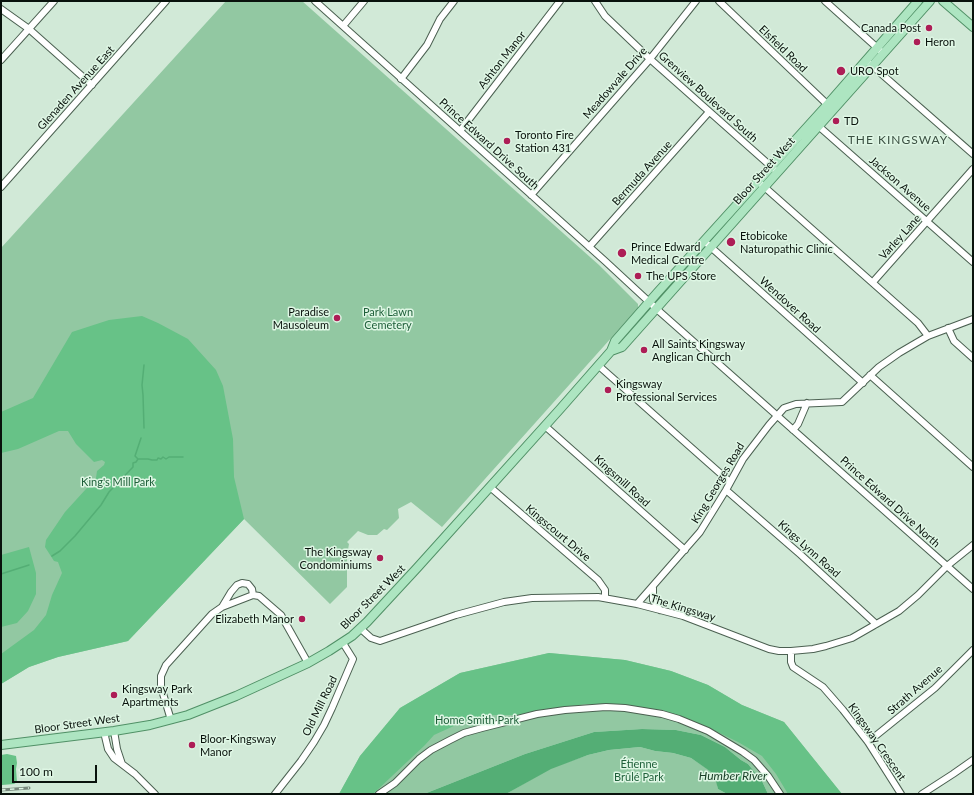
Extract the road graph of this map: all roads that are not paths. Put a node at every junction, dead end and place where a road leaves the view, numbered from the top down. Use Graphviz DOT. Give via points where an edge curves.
graph roads {
  1 [pos="54,1"];
  2 [pos="166,1"];
  3 [pos="315,1"];
  4 [pos="364,1"];
  5 [pos="454,1"];
  6 [pos="560,1"];
  7 [pos="595,1"];
  8 [pos="696,1"];
  9 [pos="719,1"];
  10 [pos="825,1"];
  11 [pos="918,1"];
  12 [pos="930,1"];
  13 [pos="943,1"];
  14 [pos="1,9"];
  15 [pos="343,26"];
  16 [pos="973,27"];
  17 [pos="30,29"];
  18 [pos="880,50"];
  19 [pos="650,59"];
  20 [pos="1,60"];
  21 [pos="870,63"];
  22 [pos="401,79"];
  23 [pos="92,85"];
  24 [pos="830,107"];
  25 [pos="709,112"];
  26 [pos="816,124"];
  27 [pos="460,130"];
  28 [pos="973,154"];
  29 [pos="775,169"];
  30 [pos="973,169"];
  31 [pos="762,184"];
  32 [pos="1,187"];
  33 [pos="531,195"];
  34 [pos="927,221"];
  35 [pos="708,244"];
  36 [pos="589,247"];
  37 [pos="973,262"];
  38 [pos="873,282"];
  39 [pos="649,302"];
  40 [pos="656,309"];
  41 [pos="973,319"];
  42 [pos="948,328"];
  43 [pos="928,336"];
  44 [pos="611,351"];
  45 [pos="973,358"];
  46 [pos="599,366"];
  47 [pos="870,375"];
  48 [pos="863,383"];
  49 [pos="807,404"];
  50 [pos="777,415"];
  51 [pos="545,426"];
  52 [pos="793,430"];
  53 [pos="973,467"];
  54 [pos="730,482"];
  55 [pos="490,487"];
  56 [pos="726,490"];
  57 [pos="973,545"];
  58 [pos="685,550"];
  59 [pos="947,566"];
  60 [pos="653,587"];
  61 [pos="973,589"];
  62 [pos="253,595"];
  63 [pos="605,598"];
  64 [pos="637,604"];
  65 [pos="222,607"];
  66 [pos="660,610"];
  67 [pos="876,624"];
  68 [pos="361,629"];
  69 [pos="343,643"];
  70 [pos="973,650"];
  71 [pos="791,651"];
  72 [pos="308,663"];
  73 [pos="171,720"];
  74 [pos="114,731"];
  75 [pos="104,732"];
  76 [pos="868,742"];
  77 [pos="5,745"];
  78 [pos="973,760"];
  79 [pos="122,764"];
  80 [pos="155,794"];
  81 [pos="275,794"];
  82 [pos="379,794"];
  83 [pos="780,794"];
  84 [pos="902,794"];
  85 [pos="922,794"];
  1 -- 17 [label="street"];
  2 -- 23 [label="street, Glenaden Avenue East"];
  3 -- 15 [label="street, Prince Edward Drive South"];
  4 -- 15 [label="street"];
  5 -- 22 [label="street" via="440,19 427,45"];
  6 -- 27 [label="street, Ashton Manor"];
  7 -- 19 [label="street, Grenview Boulevard South" via="605,16"];
  8 -- 19 [label="street, Meadowvale Drive"];
  9 -- 24 [label="street, Elsfield Road"];
  10 -- 18 [label="street"];
  11 -- 18 [label="main road, Bloor Street West"];
  12 -- 18 [label="main road, Bloor Street West"];
  13 -- 16 [label="main road"];
  14 -- 17 [label="street"];
  15 -- 22 [label="street, Prince Edward Drive South"];
  17 -- 20 [label="street"];
  17 -- 23 [label="street"];
  18 -- 21 [label="main road, Bloor Street West"];
  19 -- 25 [label="street, Grenview Boulevard South"];
  19 -- 33 [label="street, Meadowvale Drive"];
  21 -- 24 [label="main road, Bloor Street West"];
  21 -- 28 [label="street"];
  22 -- 27 [label="street, Prince Edward Drive South"];
  23 -- 32 [label="street, Glenaden Avenue East"];
  24 -- 26 [label="main road, Bloor Street West"];
  25 -- 29 [label="street, Grenview Boulevard South"];
  25 -- 36 [label="street, Bermuda Avenue"];
  26 -- 29 [label="main road, Bloor Street West"];
  26 -- 34 [label="street, Jackson Avenue"];
  27 -- 33 [label="street, Prince Edward Drive South"];
  29 -- 31 [label="main road, Bloor Street West"];
  30 -- 34 [label="street, Varley Lane"];
  31 -- 35 [label="main road, Bloor Street West"];
  31 -- 38 [label="street"];
  33 -- 36 [label="street, Prince Edward Drive South"];
  34 -- 37 [label="street, Jackson Avenue"];
  34 -- 38 [label="street, Varley Lane"];
  35 -- 39 [label="main road, Bloor Street West"];
  35 -- 40 [label="main road, Bloor Street West"];
  35 -- 48 [label="street, Wendover Road"];
  36 -- 39 [label="street, Prince Edward Drive South"];
  38 -- 43 [label="street" via="918,322"];
  39 -- 40 [label="street, Prince Edward Drive South"];
  39 -- 44 [label="main road, Bloor Street West" via="615,341"];
  40 -- 44 [label="main road, Bloor Street West" via="622,347"];
  40 -- 50 [label="street, Prince Edward Drive North"];
  41 -- 42 [label="street, King Georges Road"];
  42 -- 43 [label="street, King Georges Road"];
  42 -- 45 [label="street" via="954,341"];
  43 -- 47 [label="street, King Georges Road" via="899,352"];
  44 -- 46 [label="main road, Bloor Street West"];
  46 -- 51 [label="main road, Bloor Street West"];
  46 -- 54 [label="street"];
  47 -- 48 [label="street, King Georges Road"];
  47 -- 53 [label="street"];
  48 -- 49 [label="street, King Georges Road" via="842,402"];
  49 -- 50 [label="street, King Georges Road" via="791,405"];
  49 -- 52 [label="street"];
  50 -- 52 [label="street, Prince Edward Drive North"];
  50 -- 54 [label="street, King Georges Road" via="742,459"];
  51 -- 55 [label="main road, Bloor Street West"];
  51 -- 58 [label="street, Kingsmill Road"];
  52 -- 59 [label="street, Prince Edward Drive North"];
  54 -- 56 [label="street, King Georges Road"];
  55 -- 63 [label="street, Kingscourt Drive" via="598,580 605,590"];
  55 -- 68 [label="main road, Bloor Street West"];
  56 -- 58 [label="street, King Georges Road" via="700,532"];
  56 -- 67 [label="street, Kings Lynn Road"];
  57 -- 59 [label="street, The Kingsway"];
  58 -- 60 [label="street, King Georges Road"];
  59 -- 61 [label="street, Prince Edward Drive North"];
  59 -- 67 [label="street, The Kingsway" via="904,607"];
  60 -- 64 [label="street, King Georges Road"];
  60 -- 66 [label="street" via="652,600"];
  62 -- 65 [label="street"];
  62 -- 65 [label="street" via="248,584 242,583 231,592"];
  62 -- 72 [label="street" via="262,598 281,615"];
  63 -- 64 [label="street, The Kingsway"];
  63 -- 68 [label="street, The Kingsway" via="532,598 504,602 380,641 371,638"];
  64 -- 66 [label="street, The Kingsway"];
  65 -- 73 [label="street" via="212,614 166,665 161,676 161,687"];
  66 -- 71 [label="street, The Kingsway" via="698,621 769,648"];
  67 -- 71 [label="street, The Kingsway" via="840,642 813,649"];
  68 -- 69 [label="main road, Bloor Street West"];
  69 -- 72 [label="main road, Bloor Street West"];
  69 -- 81 [label="street, Old Mill Road" via="353,660 332,708 302,761"];
  70 -- 76 [label="street, Strath Avenue" via="935,688"];
  71 -- 76 [label="street, Kingsway Crescent" via="793,667 823,687"];
  72 -- 73 [label="main road, Bloor Street West" via="220,703"];
  73 -- 74 [label="main road, Bloor Street West"];
  74 -- 75 [label="main road, Bloor Street West"];
  74 -- 79 [label="street"];
  75 -- 77 [label="main road, Bloor Street West"];
  75 -- 79 [label="street" via="111,754"];
  76 -- 84 [label="street, Kingsway Crescent"];
  78 -- 85 [label="street"];
  79 -- 80 [label="street"];
  82 -- 83 [label="street" via="431,750 464,733 537,714 606,707 662,714 708,731 754,760"];
}
